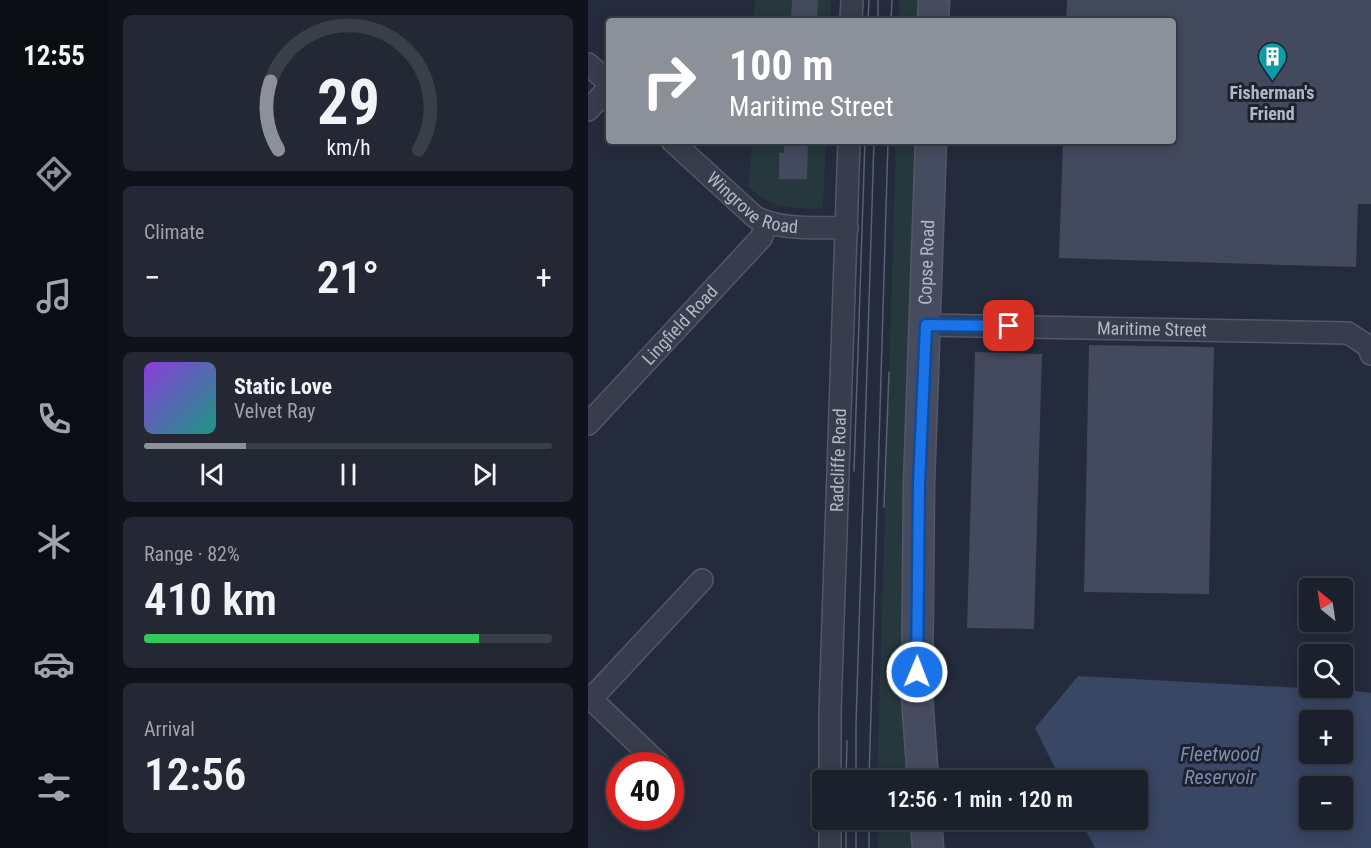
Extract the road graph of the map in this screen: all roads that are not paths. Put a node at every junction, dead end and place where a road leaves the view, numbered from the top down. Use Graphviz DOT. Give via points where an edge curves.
graph roads {
  1 [pos="852,0"];
  2 [pos="934,0"];
  3 [pos="851,18"];
  4 [pos="933,18"];
  5 [pos="588,64"];
  6 [pos="606,80"];
  7 [pos="606,91"];
  8 [pos="588,110"];
  9 [pos="675,144"];
  10 [pos="849,144"];
  11 [pos="931,144"];
  12 [pos="767,223"];
  13 [pos="847,228"];
  14 [pos="926,325"];
  15 [pos="1371,354"];
  16 [pos="588,424"];
  17 [pos="702,580"];
  18 [pos="590,697"];
  19 [pos="647,752"];
  20 [pos="830,770"];
  21 [pos="922,770"];
  22 [pos="830,830"];
  23 [pos="927,830"];
  24 [pos="830,848"];
  25 [pos="928,848"];
  1 -- 3 [label="street"];
  2 -- 4 [label="street"];
  5 -- 6 [label="street"];
  7 -- 8 [label="street"];
  9 -- 12 [label="street, Wingrove Road" via="755,217"];
  10 -- 13 [label="street, Radcliffe Road"];
  11 -- 14 [label="street, Copse Road"];
  12 -- 13 [label="street, Wingrove Road"];
  12 -- 16 [label="street, Lingfield Road" via="761,238"];
  13 -- 20 [label="street, Radcliffe Road"];
  14 -- 15 [label="street, Maritime Street" via="1348,333 1368,346"];
  14 -- 21 [label="street, Copse Road" via="917,672"];
  17 -- 18 [label="street"];
  18 -- 19 [label="street"];
  22 -- 24 [label="street"];
  23 -- 25 [label="street"];
}
